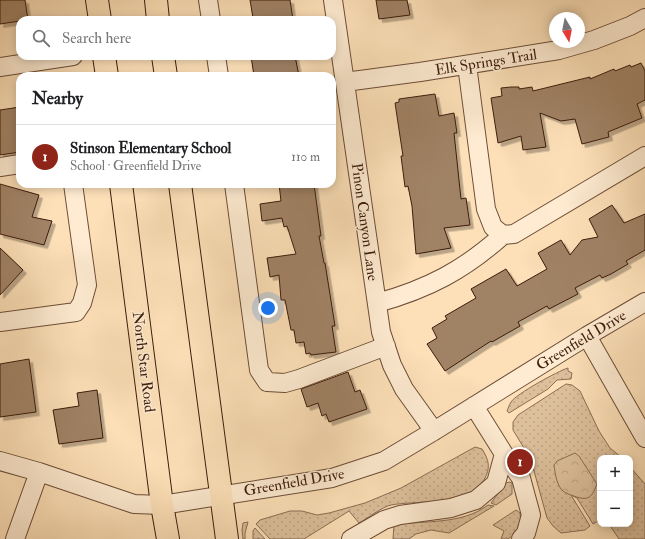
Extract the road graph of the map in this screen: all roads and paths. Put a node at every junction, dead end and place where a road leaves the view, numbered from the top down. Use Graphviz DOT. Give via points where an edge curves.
graph roads {
  1 [pos="97,0"];
  2 [pos="156,0"];
  3 [pos="208,0"];
  4 [pos="333,0"];
  5 [pos="99,16"];
  6 [pos="158,16"];
  7 [pos="210,16"];
  8 [pos="335,16"];
  9 [pos="645,18"];
  10 [pos="336,20"];
  11 [pos="46,60"];
  12 [pos="105,60"];
  13 [pos="164,60"];
  14 [pos="217,60"];
  15 [pos="467,65"];
  16 [pos="0,67"];
  17 [pos="106,72"];
  18 [pos="165,72"];
  19 [pos="218,72"];
  20 [pos="345,82"];
  21 [pos="645,156"];
  22 [pos="16,164"];
  23 [pos="0,166"];
  24 [pos="73,188"];
  25 [pos="122,188"];
  26 [pos="181,188"];
  27 [pos="235,188"];
  28 [pos="504,236"];
  29 [pos="645,302"];
  30 [pos="377,303"];
  31 [pos="0,322"];
  32 [pos="587,336"];
  33 [pos="386,346"];
  34 [pos="474,406"];
  35 [pos="434,432"];
  36 [pos="645,438"];
  37 [pos="504,454"];
  38 [pos="0,461"];
  39 [pos="38,472"];
  40 [pos="221,495"];
  41 [pos="162,505"];
  42 [pos="15,539"];
  43 [pos="168,539"];
  44 [pos="227,539"];
  45 [pos="351,539"];
  46 [pos="521,539"];
  1 -- 5 [label="main road"];
  2 -- 6 [label="main road"];
  3 -- 7 [label="street"];
  4 -- 8 [label="street, Pinon Canyon Lane"];
  9 -- 15 [label="street, Elk Springs Trail" via="594,40 559,50"];
  10 -- 20 [label="street, Pinon Canyon Lane"];
  11 -- 16 [label="street"];
  12 -- 17 [label="main road"];
  13 -- 18 [label="main road"];
  14 -- 19 [label="street"];
  15 -- 20 [label="street, Elk Springs Trail"];
  15 -- 28 [label="street" via="486,209 493,227"];
  20 -- 30 [label="street, Pinon Canyon Lane"];
  21 -- 28 [label="street" via="514,234"];
  22 -- 23 [label="street"];
  24 -- 31 [label="street" via="87,285 82,303 76,312"];
  25 -- 41 [label="main road, North Star Road"];
  26 -- 40 [label="main road"];
  27 -- 33 [label="street" via="259,370 267,382 284,383 299,379"];
  28 -- 30 [label="street" via="448,276 398,298"];
  29 -- 32 [label="street, Greenfield Drive"];
  30 -- 33 [label="street, Pinon Canyon Lane" via="381,332"];
  32 -- 34 [label="street, Greenfield Drive"];
  32 -- 36 [label="street"];
  33 -- 35 [label="street, Pinon Canyon Lane" via="404,388"];
  34 -- 35 [label="street, Greenfield Drive"];
  34 -- 37 [label="street"];
  35 -- 40 [label="street, Greenfield Drive" via="384,461 332,478"];
  37 -- 45 [label="street" via="496,483 476,500 451,508 400,515 384,520"];
  37 -- 46 [label="street" via="521,478 531,515 526,533"];
  38 -- 39 [label="street, Greenfield Drive"];
  39 -- 41 [label="street, Greenfield Drive" via="134,504"];
  39 -- 42 [label="street"];
  40 -- 41 [label="street, Greenfield Drive"];
  40 -- 44 [label="main road"];
  41 -- 43 [label="main road, North Star Road"];
}
